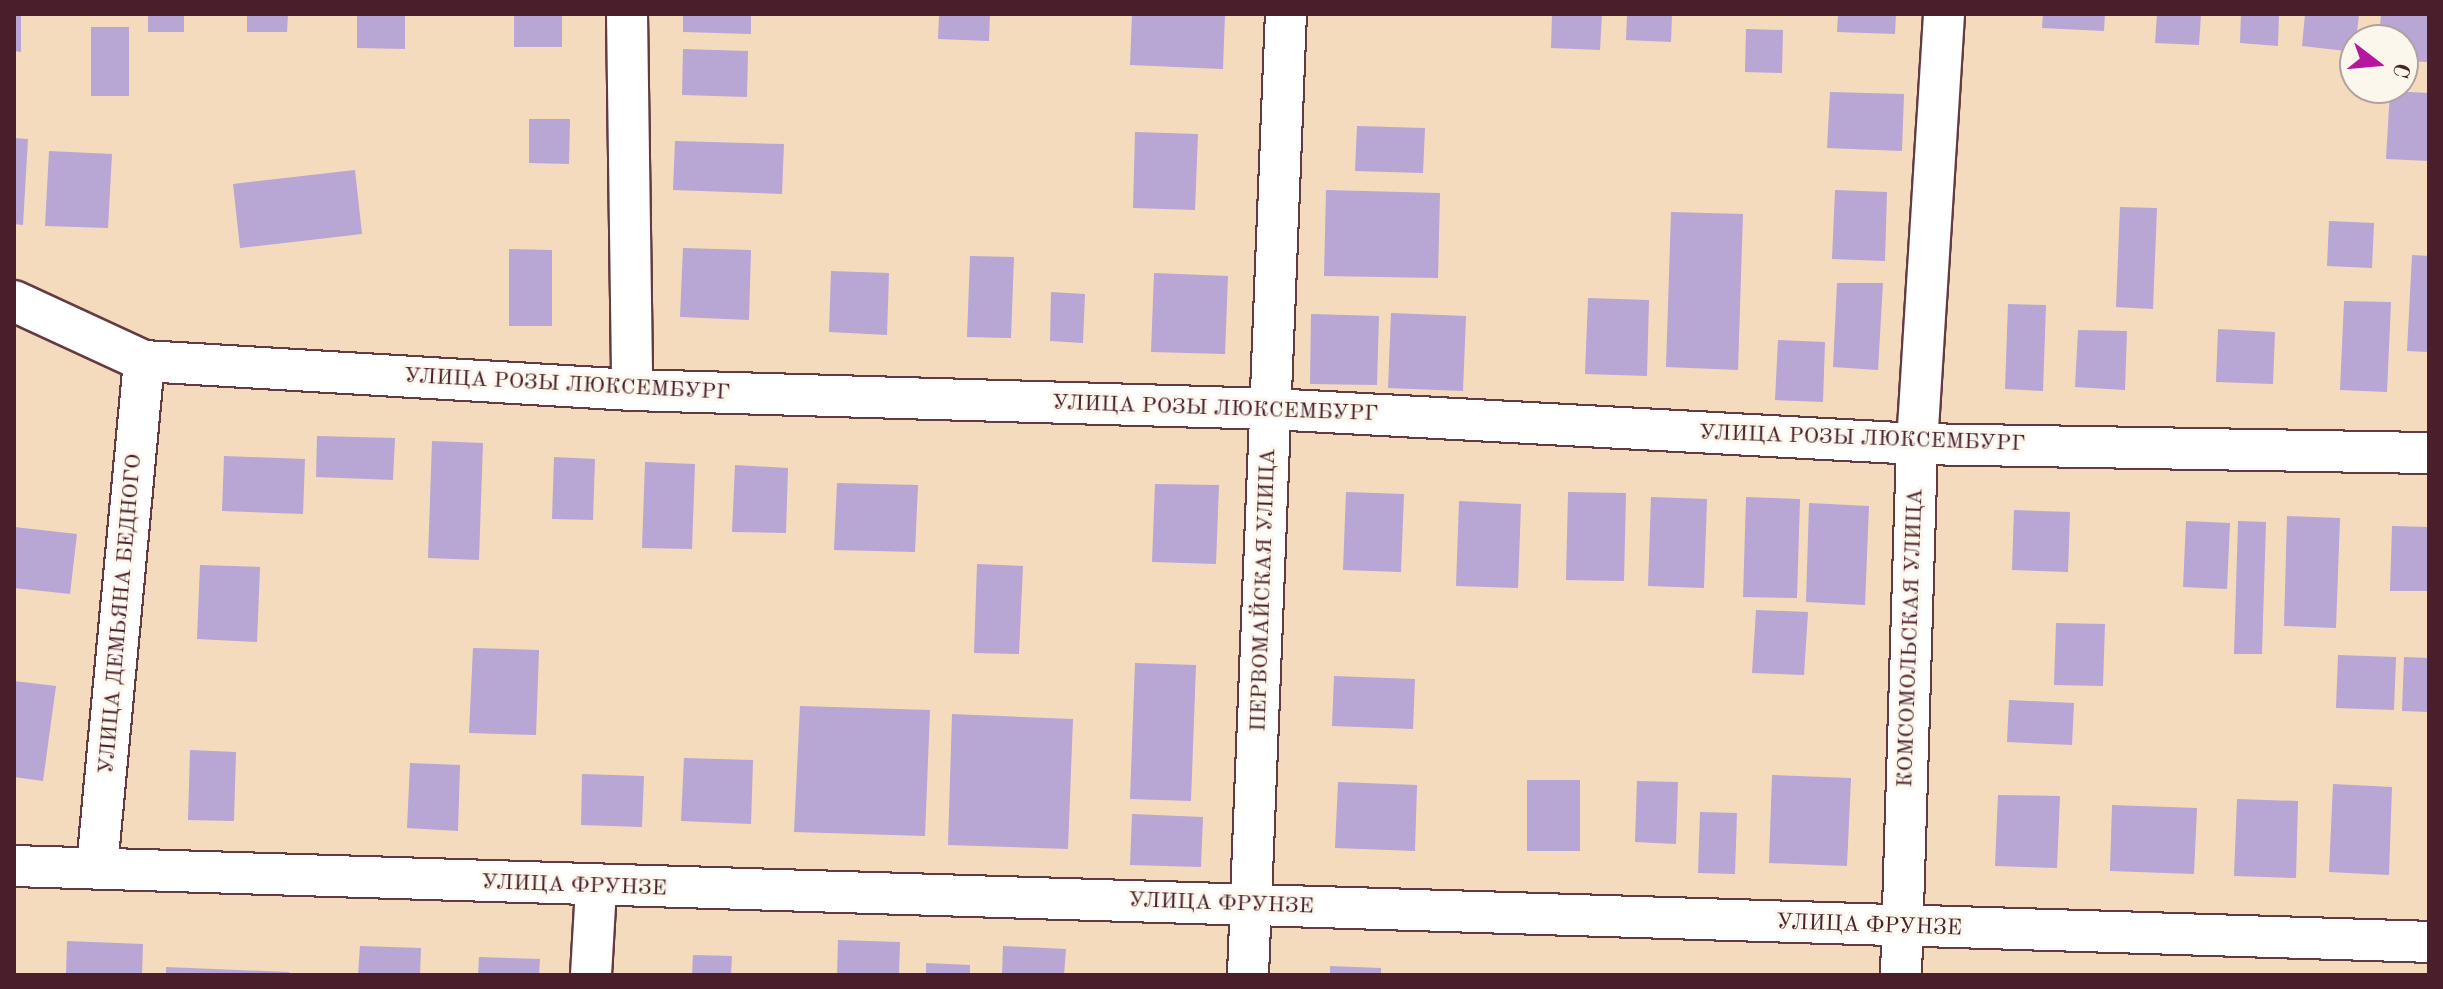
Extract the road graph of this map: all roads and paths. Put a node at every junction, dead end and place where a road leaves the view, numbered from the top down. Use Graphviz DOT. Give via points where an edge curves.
graph roads {
  1 [pos="627,14"];
  2 [pos="1286,14"];
  3 [pos="1944,14"];
  4 [pos="14,301"];
  5 [pos="144,361"];
  6 [pos="632,390"];
  7 [pos="1271,409"];
  8 [pos="1917,444"];
  9 [pos="2429,453"];
  10 [pos="14,866"];
  11 [pos="97,867"];
  12 [pos="596,888"];
  13 [pos="1252,904"];
  14 [pos="1902,928"];
  15 [pos="2429,942"];
  16 [pos="591,975"];
  17 [pos="1248,975"];
  18 [pos="1901,975"];
  1 -- 6 [label="street"];
  2 -- 7 [label="street, ПЕРВОМАЙСКАЯ УЛИЦА"];
  3 -- 8 [label="street, КОМСОМОЛЬСКАЯ УЛИЦА"];
  4 -- 5 [label="street, УЛИЦА РОЗЫ ЛЮКСЕМБУРГ"];
  5 -- 6 [label="street, УЛИЦА РОЗЫ ЛЮКСЕМБУРГ"];
  5 -- 11 [label="street, УЛИЦА ДЕМЬЯНА БЕДНОГО"];
  6 -- 7 [label="street, УЛИЦА РОЗЫ ЛЮКСЕМБУРГ"];
  7 -- 8 [label="street, УЛИЦА РОЗЫ ЛЮКСЕМБУРГ"];
  7 -- 13 [label="street, ПЕРВОМАЙСКАЯ УЛИЦА"];
  8 -- 9 [label="street, УЛИЦА РОЗЫ ЛЮКСЕМБУРГ"];
  8 -- 14 [label="street, КОМСОМОЛЬСКАЯ УЛИЦА"];
  10 -- 11 [label="street, УЛИЦА ФРУНЗЕ"];
  11 -- 12 [label="street, УЛИЦА ФРУНЗЕ"];
  12 -- 13 [label="street, УЛИЦА ФРУНЗЕ"];
  12 -- 16 [label="street"];
  13 -- 14 [label="street, УЛИЦА ФРУНЗЕ"];
  13 -- 17 [label="street, ПЕРВОМАЙСКАЯ УЛИЦА"];
  14 -- 15 [label="street, УЛИЦА ФРУНЗЕ"];
  14 -- 18 [label="street, КОМСОМОЛЬСКАЯ УЛИЦА"];
}
